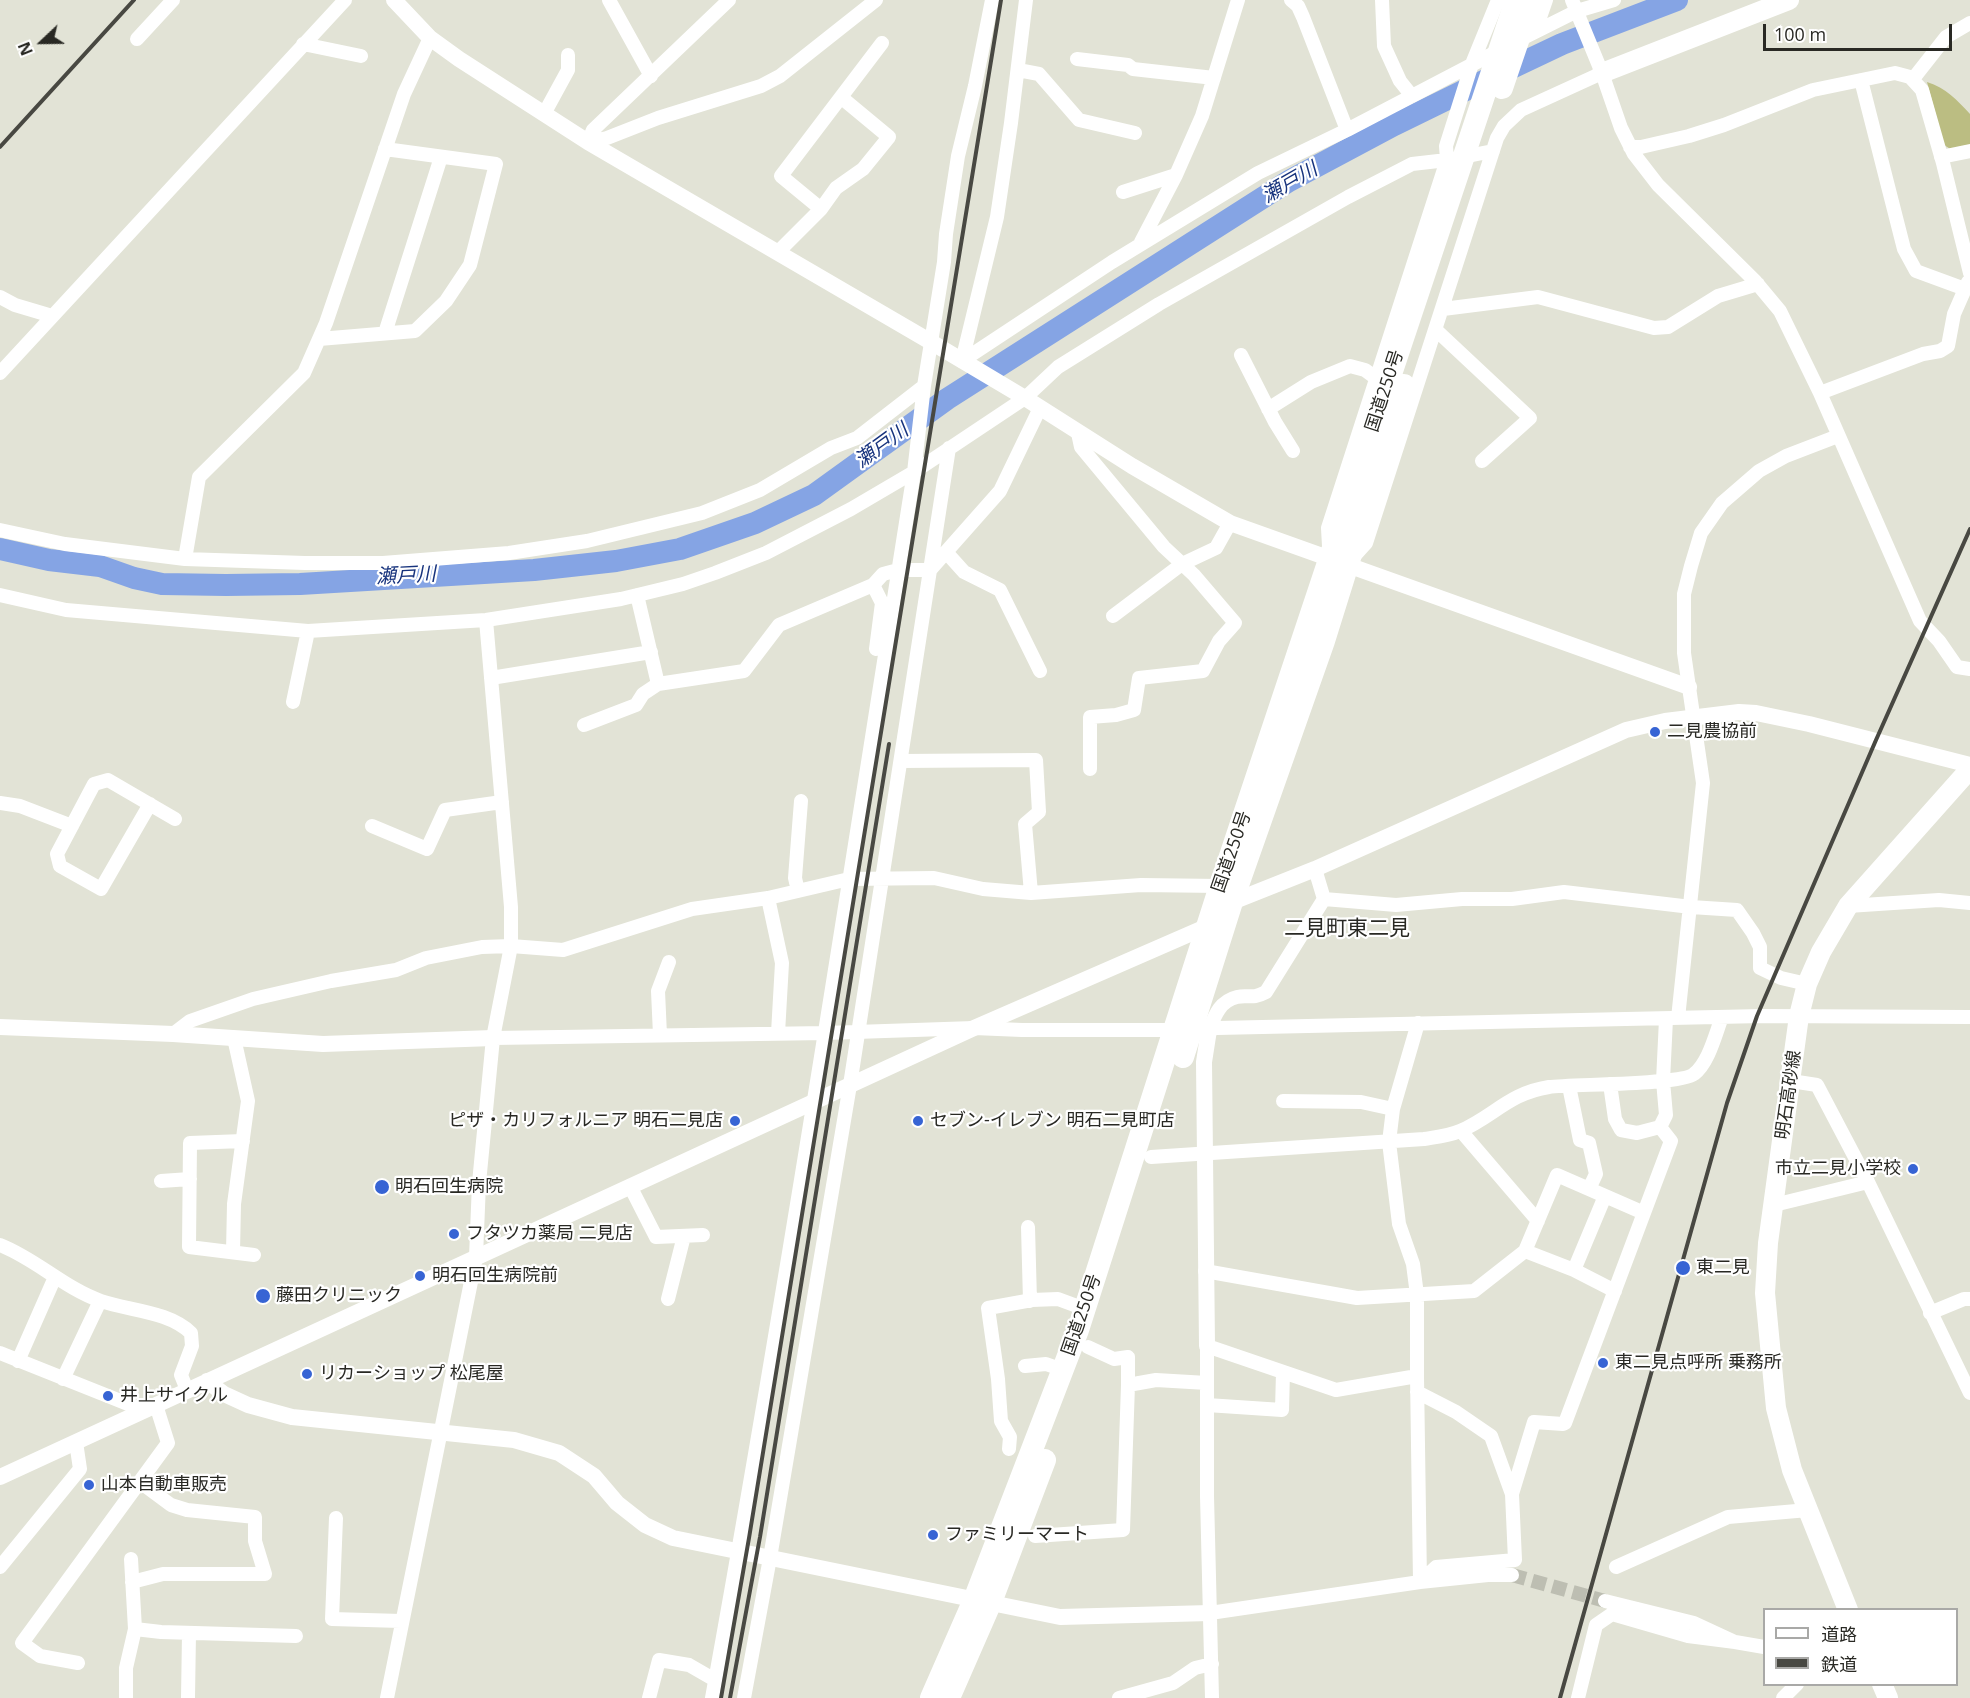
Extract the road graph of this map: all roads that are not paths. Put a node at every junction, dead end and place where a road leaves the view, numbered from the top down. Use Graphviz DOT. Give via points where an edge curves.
graph roads {
  1 [pos="172,0"];
  2 [pos="345,0"];
  3 [pos="394,0"];
  4 [pos="610,0"];
  5 [pos="729,0"];
  6 [pos="876,0"];
  7 [pos="992,0"];
  8 [pos="1238,0"];
  9 [pos="1292,0"];
  10 [pos="1382,0"];
  11 [pos="1498,0"];
  12 [pos="1516,0"];
  13 [pos="1532,0"];
  14 [pos="1546,0"];
  15 [pos="1614,0"];
  16 [pos="1788,0"];
  17 [pos="1027,2"];
  18 [pos="1575,6"];
  19 [pos="1970,23"];
  20 [pos="1534,32"];
  21 [pos="430,38"];
  22 [pos="137,39"];
  23 [pos="882,43"];
  24 [pos="303,45"];
  25 [pos="567,55"];
  26 [pos="361,56"];
  27 [pos="1077,59"];
  28 [pos="1472,64"];
  29 [pos="1018,70"];
  30 [pos="1601,70"];
  31 [pos="651,76"];
  32 [pos="1214,78"];
  33 [pos="1913,79"];
  34 [pos="1861,80"];
  35 [pos="1412,96"];
  36 [pos="842,98"];
  37 [pos="544,114"];
  38 [pos="1347,130"];
  39 [pos="1136,133"];
  40 [pos="588,142"];
  41 [pos="1630,147"];
  42 [pos="385,149"];
  43 [pos="1970,151"];
  44 [pos="1492,152"];
  45 [pos="1447,153"];
  46 [pos="441,157"];
  47 [pos="1941,157"];
  48 [pos="1176,176"];
  49 [pos="1123,192"];
  50 [pos="821,209"];
  51 [pos="1963,215"];
  52 [pos="1140,244"];
  53 [pos="778,252"];
  54 [pos="1968,280"];
  55 [pos="1758,284"];
  56 [pos="0,297"];
  57 [pos="1970,307"];
  58 [pos="1430,314"];
  59 [pos="1954,314"];
  60 [pos="52,316"];
  61 [pos="385,333"];
  62 [pos="319,339"];
  63 [pos="932,342"];
  64 [pos="1241,355"];
  65 [pos="962,361"];
  66 [pos="0,373"];
  67 [pos="1376,378"];
  68 [pos="924,386"];
  69 [pos="1820,393"];
  70 [pos="1025,398"];
  71 [pos="1040,408"];
  72 [pos="1268,409"];
  73 [pos="1078,433"];
  74 [pos="1838,436"];
  75 [pos="949,448"];
  76 [pos="1293,451"];
  77 [pos="1482,461"];
  78 [pos="914,472"];
  79 [pos="1230,523"];
  80 [pos="0,530"];
  81 [pos="946,552"];
  82 [pos="185,559"];
  83 [pos="1339,561"];
  84 [pos="1182,564"];
  85 [pos="898,570"];
  86 [pos="930,570"];
  87 [pos="873,585"];
  88 [pos="0,595"];
  89 [pos="637,595"];
  90 [pos="1113,616"];
  91 [pos="486,620"];
  92 [pos="308,631"];
  93 [pos="651,652"];
  94 [pos="876,653"];
  95 [pos="1970,669"];
  96 [pos="1040,671"];
  97 [pos="491,678"];
  98 [pos="658,684"];
  99 [pos="1689,687"];
  100 [pos="293,702"];
  101 [pos="1695,717"];
  102 [pos="584,725"];
  103 [pos="901,761"];
  104 [pos="1970,767"];
  105 [pos="1090,769"];
  106 [pos="801,801"];
  107 [pos="0,802"];
  108 [pos="502,802"];
  109 [pos="150,804"];
  110 [pos="175,819"];
  111 [pos="72,826"];
  112 [pos="372,826"];
  113 [pos="1315,868"];
  114 [pos="849,879"];
  115 [pos="881,879"];
  116 [pos="798,891"];
  117 [pos="1031,893"];
  118 [pos="1226,894"];
  119 [pos="768,898"];
  120 [pos="1324,899"];
  121 [pos="1970,903"];
  122 [pos="1848,906"];
  123 [pos="1691,907"];
  124 [pos="1208,926"];
  125 [pos="511,946"];
  126 [pos="669,962"];
  127 [pos="1807,984"];
  128 [pos="1799,1016"];
  129 [pos="1722,1017"];
  130 [pos="1970,1017"];
  131 [pos="1672,1019"];
  132 [pos="1418,1023"];
  133 [pos="0,1027"];
  134 [pos="974,1028"];
  135 [pos="1192,1030"];
  136 [pos="858,1031"];
  137 [pos="778,1033"];
  138 [pos="826,1033"];
  139 [pos="173,1034"];
  140 [pos="660,1035"];
  141 [pos="234,1038"];
  142 [pos="494,1038"];
  143 [pos="1663,1081"];
  144 [pos="1791,1081"];
  145 [pos="1610,1084"];
  146 [pos="850,1085"];
  147 [pos="1569,1086"];
  148 [pos="814,1101"];
  149 [pos="1283,1101"];
  150 [pos="1393,1109"];
  151 [pos="1660,1127"];
  152 [pos="1461,1131"];
  153 [pos="243,1141"];
  154 [pos="1389,1142"];
  155 [pos="1203,1153"];
  156 [pos="1151,1157"];
  157 [pos="190,1179"];
  158 [pos="161,1181"];
  159 [pos="1868,1182"];
  160 [pos="630,1186"];
  161 [pos="1589,1189"];
  162 [pos="1605,1196"];
  163 [pos="1774,1205"];
  164 [pos="1644,1213"];
  165 [pos="1538,1221"];
  166 [pos="1028,1227"];
  167 [pos="703,1235"];
  168 [pos="684,1236"];
  169 [pos="0,1245"];
  170 [pos="1525,1251"];
  171 [pos="233,1252"];
  172 [pos="254,1255"];
  173 [pos="476,1257"];
  174 [pos="1574,1270"];
  175 [pos="1205,1271"];
  176 [pos="55,1277"];
  177 [pos="1615,1291"];
  178 [pos="1417,1295"];
  179 [pos="668,1299"];
  180 [pos="1970,1299"];
  181 [pos="100,1301"];
  182 [pos="1030,1301"];
  183 [pos="1085,1309"];
  184 [pos="1930,1313"];
  185 [pos="1207,1346"];
  186 [pos="1088,1347"];
  187 [pos="0,1353"];
  188 [pos="18,1361"];
  189 [pos="1025,1366"];
  190 [pos="1063,1370"];
  191 [pos="1283,1372"];
  192 [pos="1417,1376"];
  193 [pos="63,1378"];
  194 [pos="207,1381"];
  195 [pos="1207,1383"];
  196 [pos="1128,1385"];
  197 [pos="187,1390"];
  198 [pos="1418,1392"];
  199 [pos="1970,1393"];
  200 [pos="1207,1405"];
  201 [pos="149,1408"];
  202 [pos="439,1434"];
  203 [pos="76,1442"];
  204 [pos="1009,1449"];
  205 [pos="0,1477"];
  206 [pos="140,1482"];
  207 [pos="1512,1494"];
  208 [pos="1808,1510"];
  209 [pos="336,1518"];
  210 [pos="1035,1536"];
  211 [pos="738,1552"];
  212 [pos="770,1558"];
  213 [pos="131,1559"];
  214 [pos="0,1567"];
  215 [pos="1616,1567"];
  216 [pos="1512,1575"];
  217 [pos="132,1582"];
  218 [pos="1420,1582"];
  219 [pos="983,1601"];
  220 [pos="1605,1601"];
  221 [pos="1847,1608"];
  222 [pos="1210,1613"];
  223 [pos="401,1621"];
  224 [pos="135,1629"];
  225 [pos="189,1633"];
  226 [pos="296,1636"];
  227 [pos="1735,1641"];
  228 [pos="1763,1647"];
  229 [pos="78,1663"];
  230 [pos="1212,1664"];
  231 [pos="715,1680"];
  232 [pos="1795,1686"];
  233 [pos="126,1698"];
  234 [pos="188,1698"];
  235 [pos="387,1698"];
  236 [pos="649,1698"];
  237 [pos="712,1698"];
  238 [pos="744,1698"];
  239 [pos="931,1698"];
  240 [pos="949,1698"];
  241 [pos="1119,1698"];
  242 [pos="1212,1698"];
  243 [pos="1578,1698"];
  244 [pos="1783,1698"];
  1 -- 22 [label="street"];
  2 -- 24 [label="street"];
  3 -- 21 [label="street"];
  4 -- 31 [label="street"];
  5 -- 31 [label="street"];
  6 -- 40 [label="street" via="762,86"];
  7 -- 63 [label="street" via="958,156"];
  8 -- 32 [label="street"];
  9 -- 38 [label="street" via="1303,17"];
  10 -- 35 [label="street" via="1384,46 1400,81"];
  11 -- 28 [label="street"];
  12 -- 58 [label="highway, 国道250号"];
  13 -- 58 [label="highway, 国道250号"];
  14 -- 20 [label="street"];
  15 -- 18 [label="street"];
  16 -- 30 [label="main road"];
  17 -- 29 [label="street"];
  18 -- 20 [label="street"];
  18 -- 30 [label="street"];
  19 -- 33 [label="street" via="1946,37"];
  20 -- 28 [label="street"];
  21 -- 37 [label="street"];
  21 -- 42 [label="street" via="404,94"];
  23 -- 36 [label="street"];
  24 -- 26 [label="street"];
  24 -- 60 [label="street"];
  25 -- 37 [label="street" via="568,70"];
  27 -- 32 [label="street"];
  28 -- 35 [label="street"];
  28 -- 45 [label="street"];
  29 -- 39 [label="street" via="1039,74 1079,120"];
  29 -- 65 [label="street" via="997,218"];
  30 -- 41 [label="street"];
  30 -- 44 [label="street" via="1512,116"];
  31 -- 40 [label="street" via="593,130"];
  32 -- 48 [label="street"];
  33 -- 34 [label="street" via="1894,73"];
  33 -- 47 [label="street" via="1922,90"];
  34 -- 41 [label="street" via="1813,90 1689,136"];
  34 -- 54 [label="street" via="1909,261 1916,271"];
  35 -- 38 [label="street"];
  36 -- 50 [label="street" via="781,176"];
  36 -- 50 [label="street" via="889,137 863,168 836,188"];
  37 -- 40 [label="street"];
  38 -- 52 [label="street" via="1258,173"];
  40 -- 53 [label="street"];
  41 -- 55 [label="street" via="1658,185"];
  42 -- 46 [label="street"];
  42 -- 62 [label="street"];
  43 -- 47 [label="street"];
  44 -- 45 [label="street"];
  44 -- 58 [label="street"];
  45 -- 67 [label="street"];
  45 -- 70 [label="street" via="1412,164 1159,304 1058,367"];
  46 -- 61 [label="street"];
  46 -- 61 [label="street" via="496,164 470,266 446,301 415,331"];
  47 -- 51 [label="street"];
  48 -- 49 [label="street"];
  48 -- 52 [label="street"];
  50 -- 53 [label="street"];
  51 -- 54 [label="street"];
  52 -- 65 [label="street"];
  53 -- 63 [label="street"];
  54 -- 59 [label="street"];
  55 -- 58 [label="street" via="1718,296 1668,327 1654,328 1538,297"];
  55 -- 69 [label="street" via="1780,311"];
  56 -- 60 [label="street"];
  57 -- 59 [label="street"];
  58 -- 77 [label="street" via="1530,418"];
  58 -- 83 [label="highway, 国道250号"];
  59 -- 69 [label="street" via="1948,346 1940,351"];
  60 -- 66 [label="street"];
  61 -- 62 [label="street"];
  62 -- 82 [label="street" via="304,373 199,477"];
  63 -- 65 [label="street"];
  63 -- 68 [label="street"];
  64 -- 72 [label="street"];
  65 -- 70 [label="street"];
  67 -- 72 [label="street" via="1350,366 1311,382"];
  67 -- 83 [label="street" via="1328,528"];
  68 -- 78 [label="street"];
  68 -- 82 [label="street" via="857,438 831,448 760,490 702,513 587,541 509,553 383,563"];
  69 -- 74 [label="street"];
  70 -- 71 [label="street"];
  70 -- 75 [label="street"];
  71 -- 73 [label="street"];
  71 -- 81 [label="street" via="1000,491"];
  72 -- 76 [label="street"];
  73 -- 79 [label="street"];
  73 -- 84 [label="street" via="1081,447"];
  74 -- 95 [label="street" via="1920,621 1957,667"];
  74 -- 99 [label="street" via="1759,471 1722,503 1701,533 1684,594 1684,653"];
  75 -- 78 [label="street"];
  75 -- 86 [label="street"];
  78 -- 85 [label="street"];
  78 -- 89 [label="street" via="766,554"];
  79 -- 83 [label="street"];
  79 -- 84 [label="street" via="1216,548"];
  80 -- 82 [label="street" via="65,544"];
  81 -- 86 [label="street"];
  81 -- 96 [label="street" via="964,572 1000,590"];
  83 -- 99 [label="street"];
  83 -- 118 [label="highway, 国道250号" via="1324,641"];
  84 -- 90 [label="street"];
  84 -- 105 [label="street" via="1235,622 1203,670 1139,678 1134,710 1090,717"];
  85 -- 86 [label="street"];
  85 -- 87 [label="street" via="883,574"];
  85 -- 114 [label="street"];
  86 -- 103 [label="street"];
  87 -- 94 [label="street" via="882,603"];
  87 -- 98 [label="street" via="779,625 744,671"];
  88 -- 92 [label="street" via="66,610"];
  89 -- 91 [label="street"];
  89 -- 93 [label="street"];
  91 -- 92 [label="street"];
  91 -- 97 [label="street"];
  92 -- 100 [label="street"];
  93 -- 97 [label="street"];
  93 -- 98 [label="street"];
  97 -- 108 [label="street"];
  98 -- 102 [label="street" via="643,694 636,705"];
  99 -- 101 [label="street"];
  101 -- 104 [label="street" via="1756,712"];
  101 -- 113 [label="street" via="1647,724 1601,740"];
  101 -- 123 [label="street" via="1703,783"];
  103 -- 115 [label="street"];
  103 -- 117 [label="street" via="1036,760 1039,812 1025,824"];
  104 -- 122 [label="main road, 明石高砂線"];
  106 -- 116 [label="street" via="795,878"];
  107 -- 111 [label="street"];
  108 -- 112 [label="street" via="445,810 427,849"];
  108 -- 125 [label="street"];
  109 -- 110 [label="street"];
  109 -- 111 [label="street" via="108,780 94,784"];
  109 -- 111 [label="street" via="100,889 60,866 57,854"];
  113 -- 118 [label="street"];
  113 -- 120 [label="street"];
  114 -- 115 [label="street"];
  114 -- 116 [label="street"];
  114 -- 138 [label="street"];
  115 -- 117 [label="street" via="934,878 983,889"];
  115 -- 136 [label="street"];
  116 -- 119 [label="street"];
  117 -- 118 [label="street" via="1141,885"];
  118 -- 124 [label="highway, 国道250号"];
  118 -- 135 [label="highway, 国道250号"];
  119 -- 125 [label="street" via="692,909 563,950"];
  119 -- 137 [label="street" via="782,963"];
  120 -- 123 [label="street" via="1396,905 1564,892"];
  120 -- 135 [label="street" via="1266,992 1256,998 1238,997"];
  121 -- 122 [label="street" via="1939,900"];
  122 -- 127 [label="main road, 明石高砂線"];
  123 -- 127 [label="street" via="1737,909 1760,947 1760,968"];
  123 -- 131 [label="street"];
  124 -- 134 [label="street"];
  124 -- 135 [label="highway, 国道250号"];
  125 -- 139 [label="street" via="482,947 426,958 396,969 253,999 190,1021"];
  125 -- 142 [label="street"];
  126 -- 140 [label="street" via="658,991"];
  127 -- 128 [label="main road, 明石高砂線"];
  128 -- 129 [label="street"];
  128 -- 130 [label="street"];
  128 -- 144 [label="main road, 明石高砂線"];
  129 -- 131 [label="street"];
  129 -- 143 [label="street" via="1703,1064 1692,1076"];
  131 -- 132 [label="street"];
  131 -- 143 [label="street"];
  132 -- 135 [label="street"];
  132 -- 150 [label="street"];
  133 -- 139 [label="street"];
  134 -- 135 [label="street"];
  134 -- 136 [label="street"];
  134 -- 146 [label="street"];
  135 -- 155 [label="street" via="1204,1062"];
  135 -- 156 [label="highway, 国道250号"];
  135 -- 183 [label="highway, 国道250号"];
  136 -- 138 [label="street"];
  136 -- 146 [label="street"];
  137 -- 138 [label="street"];
  137 -- 140 [label="street"];
  138 -- 148 [label="street"];
  139 -- 141 [label="street"];
  140 -- 142 [label="street"];
  141 -- 142 [label="street" via="323,1044"];
  141 -- 153 [label="street" via="248,1101"];
  142 -- 173 [label="street" via="478,1183"];
  143 -- 145 [label="street"];
  143 -- 151 [label="street" via="1666,1115"];
  144 -- 159 [label="street" via="1817,1085"];
  144 -- 163 [label="main road, 明石高砂線"];
  145 -- 147 [label="street"];
  145 -- 151 [label="street" via="1615,1119 1621,1130 1637,1132"];
  146 -- 148 [label="street"];
  146 -- 212 [label="street"];
  147 -- 152 [label="street" via="1526,1091"];
  147 -- 161 [label="street" via="1580,1140 1589,1143 1596,1174"];
  148 -- 160 [label="street"];
  148 -- 211 [label="street"];
  149 -- 150 [label="street" via="1361,1102"];
  150 -- 154 [label="street"];
  151 -- 164 [label="street" via="1671,1141"];
  152 -- 154 [label="street"];
  152 -- 165 [label="street"];
  153 -- 157 [label="street" via="190,1143"];
  153 -- 171 [label="street" via="234,1204"];
  154 -- 155 [label="street"];
  154 -- 178 [label="street" via="1399,1224 1413,1264"];
  155 -- 156 [label="street"];
  155 -- 175 [label="street"];
  156 -- 186 [label="highway, 国道250号"];
  157 -- 158 [label="street"];
  157 -- 171 [label="street" via="189,1247"];
  159 -- 163 [label="street"];
  159 -- 184 [label="street"];
  160 -- 168 [label="street" via="656,1237"];
  160 -- 173 [label="street"];
  161 -- 162 [label="street"];
  161 -- 165 [label="street" via="1557,1174"];
  162 -- 164 [label="street"];
  162 -- 174 [label="street"];
  163 -- 208 [label="main road, 明石高砂線" via="1765,1293 1776,1408 1792,1470"];
  164 -- 177 [label="street"];
  165 -- 170 [label="street"];
  166 -- 182 [label="street"];
  167 -- 168 [label="street"];
  168 -- 179 [label="street"];
  169 -- 176 [label="street"];
  170 -- 174 [label="street"];
  170 -- 178 [label="street" via="1474,1292"];
  171 -- 172 [label="street"];
  173 -- 194 [label="street"];
  173 -- 202 [label="street"];
  174 -- 177 [label="street"];
  175 -- 178 [label="street" via="1357,1298"];
  175 -- 185 [label="street"];
  176 -- 181 [label="street"];
  176 -- 188 [label="street"];
  177 -- 207 [label="street" via="1565,1423 1534,1422"];
  178 -- 192 [label="street"];
  180 -- 184 [label="street"];
  181 -- 193 [label="street"];
  181 -- 197 [label="street" via="166,1318 182,1324 191,1333 192,1346 181,1375"];
  182 -- 183 [label="street" via="1058,1299"];
  182 -- 204 [label="street" via="988,1308 1001,1421 1010,1437"];
  183 -- 190 [label="highway, 国道250号"];
  184 -- 199 [label="street"];
  185 -- 191 [label="street"];
  185 -- 195 [label="street"];
  186 -- 196 [label="street" via="1114,1359 1128,1357"];
  186 -- 219 [label="highway, 国道250号"];
  187 -- 188 [label="street"];
  188 -- 193 [label="street"];
  189 -- 190 [label="street" via="1046,1364"];
  190 -- 219 [label="highway, 国道250号"];
  191 -- 192 [label="street" via="1335,1390"];
  191 -- 200 [label="street" via="1282,1410"];
  192 -- 198 [label="street"];
  193 -- 201 [label="street"];
  194 -- 197 [label="street"];
  194 -- 202 [label="street" via="248,1405 291,1417"];
  195 -- 196 [label="street" via="1156,1380"];
  195 -- 200 [label="street"];
  196 -- 210 [label="street" via="1123,1530"];
  197 -- 201 [label="street"];
  198 -- 207 [label="street" via="1491,1436"];
  198 -- 218 [label="street"];
  200 -- 222 [label="street"];
  201 -- 203 [label="street"];
  201 -- 206 [label="street" via="168,1443"];
  202 -- 211 [label="street" via="514,1440 559,1453 594,1476 617,1503 645,1525 673,1538"];
  202 -- 223 [label="street"];
  203 -- 205 [label="street"];
  203 -- 214 [label="street" via="80,1469"];
  206 -- 217 [label="street" via="171,1505 187,1510 255,1517 255,1541 265,1574 163,1574"];
  206 -- 229 [label="street" via="22,1643 40,1656"];
  207 -- 218 [label="street" via="1515,1560 1436,1567"];
  208 -- 215 [label="street" via="1728,1517"];
  208 -- 221 [label="main road, 明石高砂線"];
  209 -- 223 [label="street" via="332,1618"];
  211 -- 212 [label="street"];
  211 -- 231 [label="street"];
  212 -- 219 [label="street"];
  212 -- 238 [label="street"];
  213 -- 217 [label="street"];
  216 -- 218 [label="street"];
  217 -- 224 [label="street"];
  218 -- 222 [label="street"];
  219 -- 222 [label="street" via="1060,1617"];
  219 -- 239 [label="highway, 国道250号"];
  219 -- 240 [label="highway, 国道250号"];
  220 -- 227 [label="street" via="1695,1623"];
  222 -- 230 [label="street"];
  223 -- 235 [label="street"];
  224 -- 225 [label="street"];
  224 -- 233 [label="street" via="126,1668"];
  225 -- 226 [label="street" via="280,1628"];
  225 -- 234 [label="street"];
  227 -- 228 [label="street"];
  227 -- 243 [label="street" via="1688,1636 1612,1614 1596,1625"];
  230 -- 241 [label="street" via="1195,1668 1173,1683"];
  230 -- 242 [label="street"];
  231 -- 236 [label="street" via="688,1665 659,1660"];
  231 -- 237 [label="street"];
  232 -- 244 [label="street"];
}
